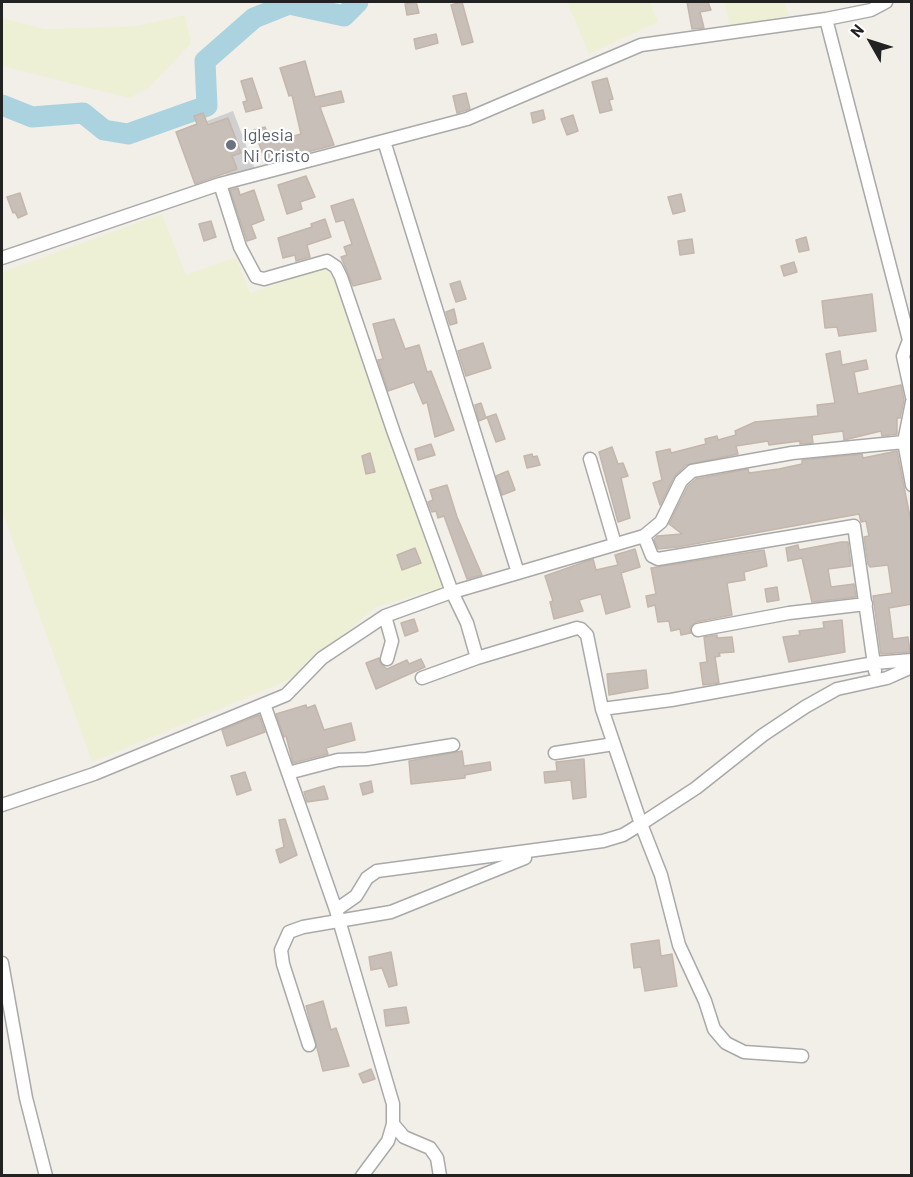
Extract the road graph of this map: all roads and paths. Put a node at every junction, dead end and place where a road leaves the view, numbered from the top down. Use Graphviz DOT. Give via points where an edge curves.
graph roads {
  1 [pos="885,2"];
  2 [pos="826,20"];
  3 [pos="384,141"];
  4 [pos="220,184"];
  5 [pos="2,258"];
  6 [pos="910,340"];
  7 [pos="912,397"];
  8 [pos="912,402"];
  9 [pos="904,442"];
  10 [pos="591,459"];
  11 [pos="912,485"];
  12 [pos="644,536"];
  13 [pos="615,544"];
  14 [pos="518,573"];
  15 [pos="452,592"];
  16 [pos="866,604"];
  17 [pos="385,616"];
  18 [pos="698,630"];
  19 [pos="477,658"];
  20 [pos="387,659"];
  21 [pos="912,660"];
  22 [pos="874,663"];
  23 [pos="912,668"];
  24 [pos="422,678"];
  25 [pos="875,680"];
  26 [pos="264,704"];
  27 [pos="602,709"];
  28 [pos="614,744"];
  29 [pos="453,745"];
  30 [pos="555,753"];
  31 [pos="288,773"];
  32 [pos="2,805"];
  33 [pos="641,824"];
  34 [pos="542,851"];
  35 [pos="337,915"];
  36 [pos="2,963"];
  37 [pos="309,1044"];
  38 [pos="802,1056"];
  39 [pos="393,1124"];
  40 [pos="46,1176"];
  41 [pos="362,1176"];
  42 [pos="440,1176"];
  1 -- 2 [label="street" via="871,10"];
  2 -- 3 [label="street" via="651,43 466,119"];
  2 -- 6 [label="street"];
  3 -- 4 [label="street"];
  3 -- 14 [label="street"];
  4 -- 5 [label="street"];
  4 -- 15 [label="street" via="240,247 256,277 264,279 327,261 336,267"];
  6 -- 7 [label="street" via="903,356"];
  8 -- 9 [label="street"];
  9 -- 11 [label="street"];
  9 -- 12 [label="street" via="792,453 692,471 681,482 661,522"];
  10 -- 13 [label="street"];
  12 -- 13 [label="street"];
  12 -- 16 [label="street" via="652,556 658,559 851,525 856,529"];
  13 -- 14 [label="street"];
  14 -- 15 [label="street"];
  15 -- 17 [label="street"];
  15 -- 19 [label="street" via="467,623"];
  16 -- 18 [label="street"];
  16 -- 22 [label="street"];
  17 -- 20 [label="street" via="392,641"];
  17 -- 26 [label="street" via="322,658 286,694"];
  19 -- 24 [label="street"];
  19 -- 27 [label="street" via="581,629 587,634"];
  21 -- 22 [label="street"];
  22 -- 25 [label="street"];
  22 -- 27 [label="street"];
  23 -- 25 [label="street"];
  25 -- 33 [label="street" via="837,689 805,707"];
  26 -- 31 [label="street"];
  26 -- 32 [label="street" via="94,774"];
  27 -- 28 [label="street"];
  28 -- 30 [label="street"];
  28 -- 33 [label="street"];
  29 -- 31 [label="street" via="338,760"];
  31 -- 35 [label="street"];
  33 -- 34 [label="street" via="603,841"];
  33 -- 38 [label="street" via="661,875 679,945 714,1029 726,1043 744,1052"];
  34 -- 35 [label="street" via="391,912"];
  34 -- 35 [label="street" via="377,871"];
  35 -- 37 [label="street" via="290,932 281,950"];
  35 -- 39 [label="street" via="393,1104"];
  36 -- 40 [label="street" via="26,1098"];
  39 -- 41 [label="street" via="388,1141"];
  39 -- 42 [label="street" via="404,1137 430,1148 437,1158"];
}
